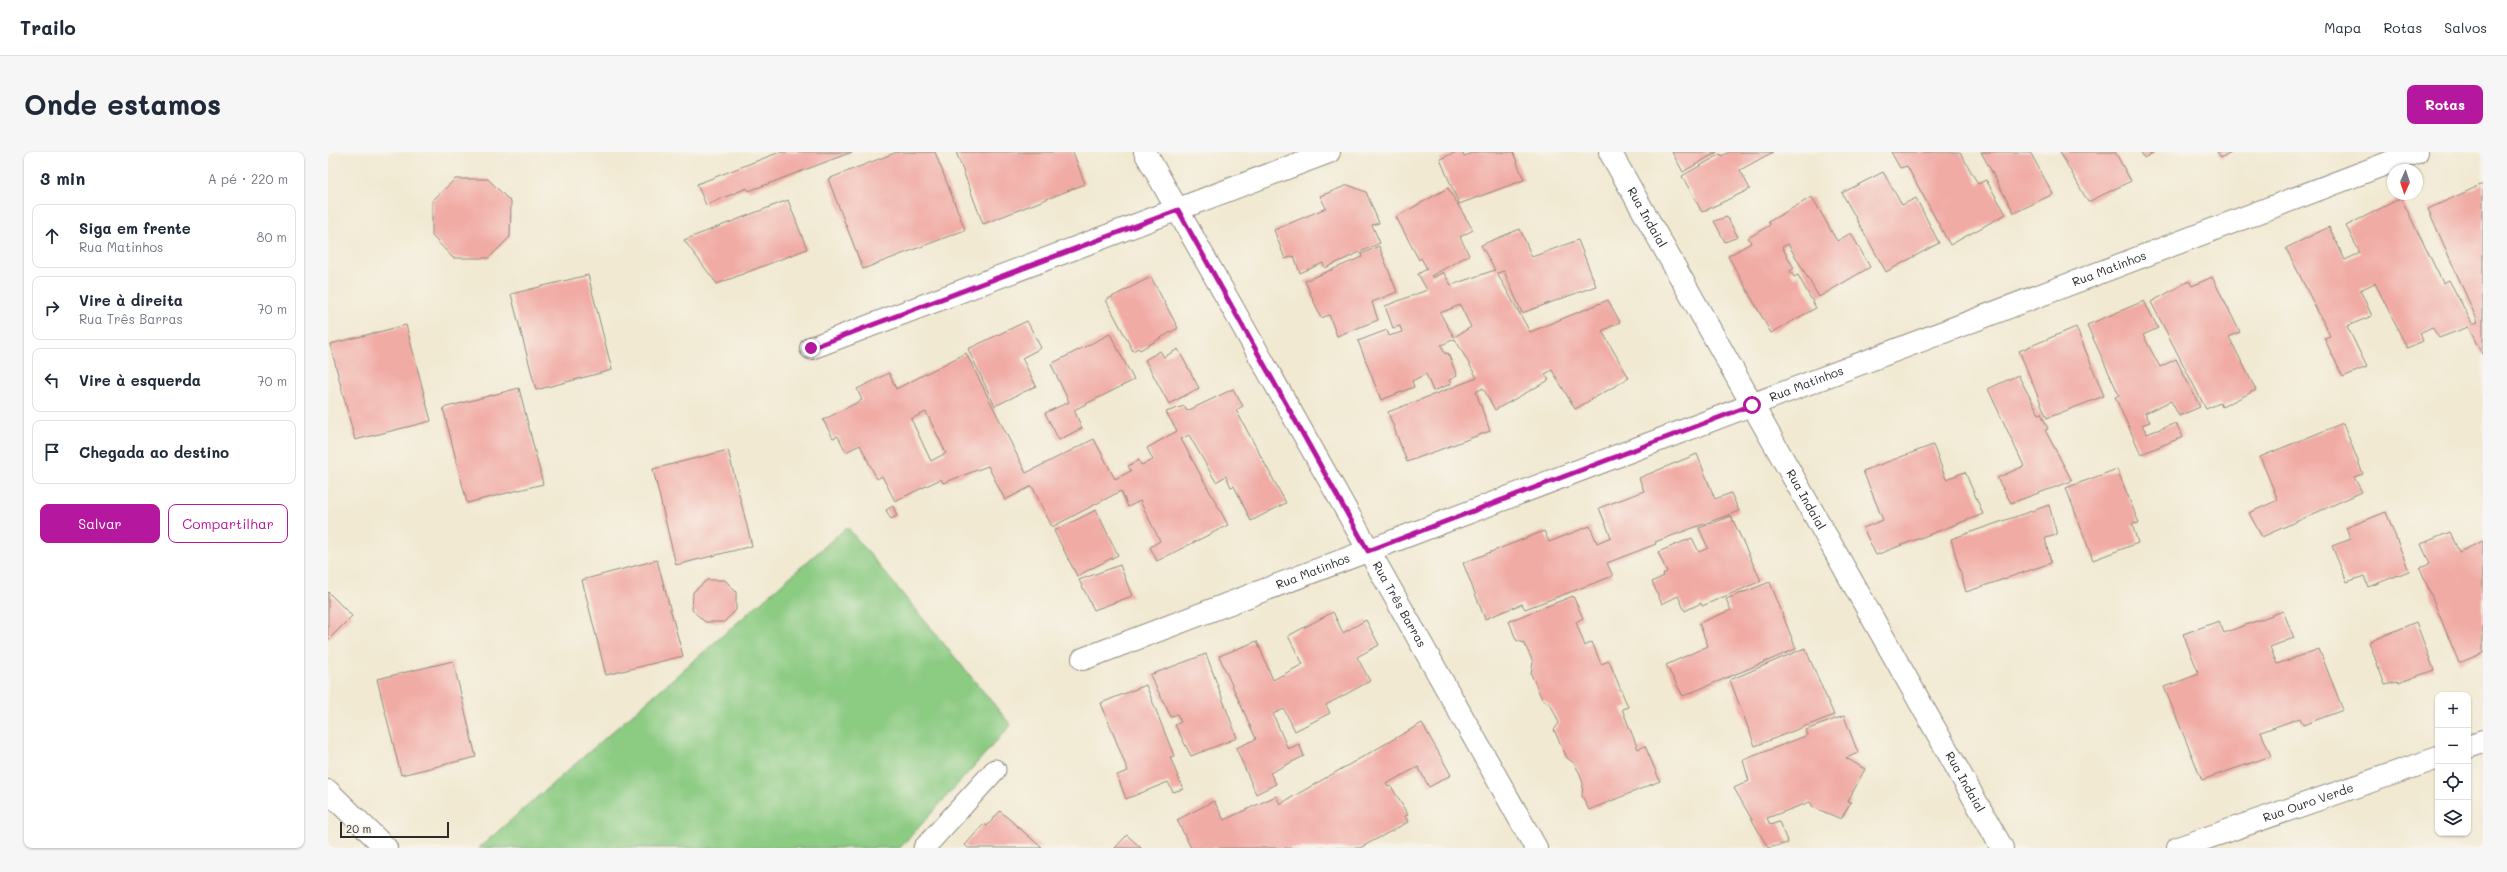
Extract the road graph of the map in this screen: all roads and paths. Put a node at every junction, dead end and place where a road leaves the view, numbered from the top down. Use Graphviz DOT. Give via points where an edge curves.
graph roads {
  1 [pos="1145,152"];
  2 [pos="1329,152"];
  3 [pos="1610,152"];
  4 [pos="2417,152"];
  5 [pos="1178,210"];
  6 [pos="811,348"];
  7 [pos="1752,405"];
  8 [pos="1368,551"];
  9 [pos="1083,659"];
  10 [pos="2483,742"];
  11 [pos="2471,746"];
  12 [pos="2435,759"];
  13 [pos="995,770"];
  14 [pos="328,791"];
  15 [pos="386,848"];
  16 [pos="924,848"];
  17 [pos="1536,848"];
  18 [pos="2002,848"];
  19 [pos="2178,848"];
  1 -- 5 [label="street, Rua Três Barras"];
  2 -- 5 [label="street"];
  3 -- 7 [label="street, Rua Indaial"];
  4 -- 7 [label="street, Rua Matinhos"];
  5 -- 6 [label="street"];
  5 -- 8 [label="street, Rua Três Barras"];
  7 -- 8 [label="street, Rua Matinhos"];
  7 -- 18 [label="street, Rua Indaial"];
  8 -- 9 [label="street, Rua Matinhos"];
  8 -- 17 [label="street, Rua Três Barras"];
  10 -- 11 [label="street"];
  12 -- 19 [label="street, Rua Ouro Verde"];
  13 -- 16 [label="lane"];
  14 -- 15 [label="street"];
}
